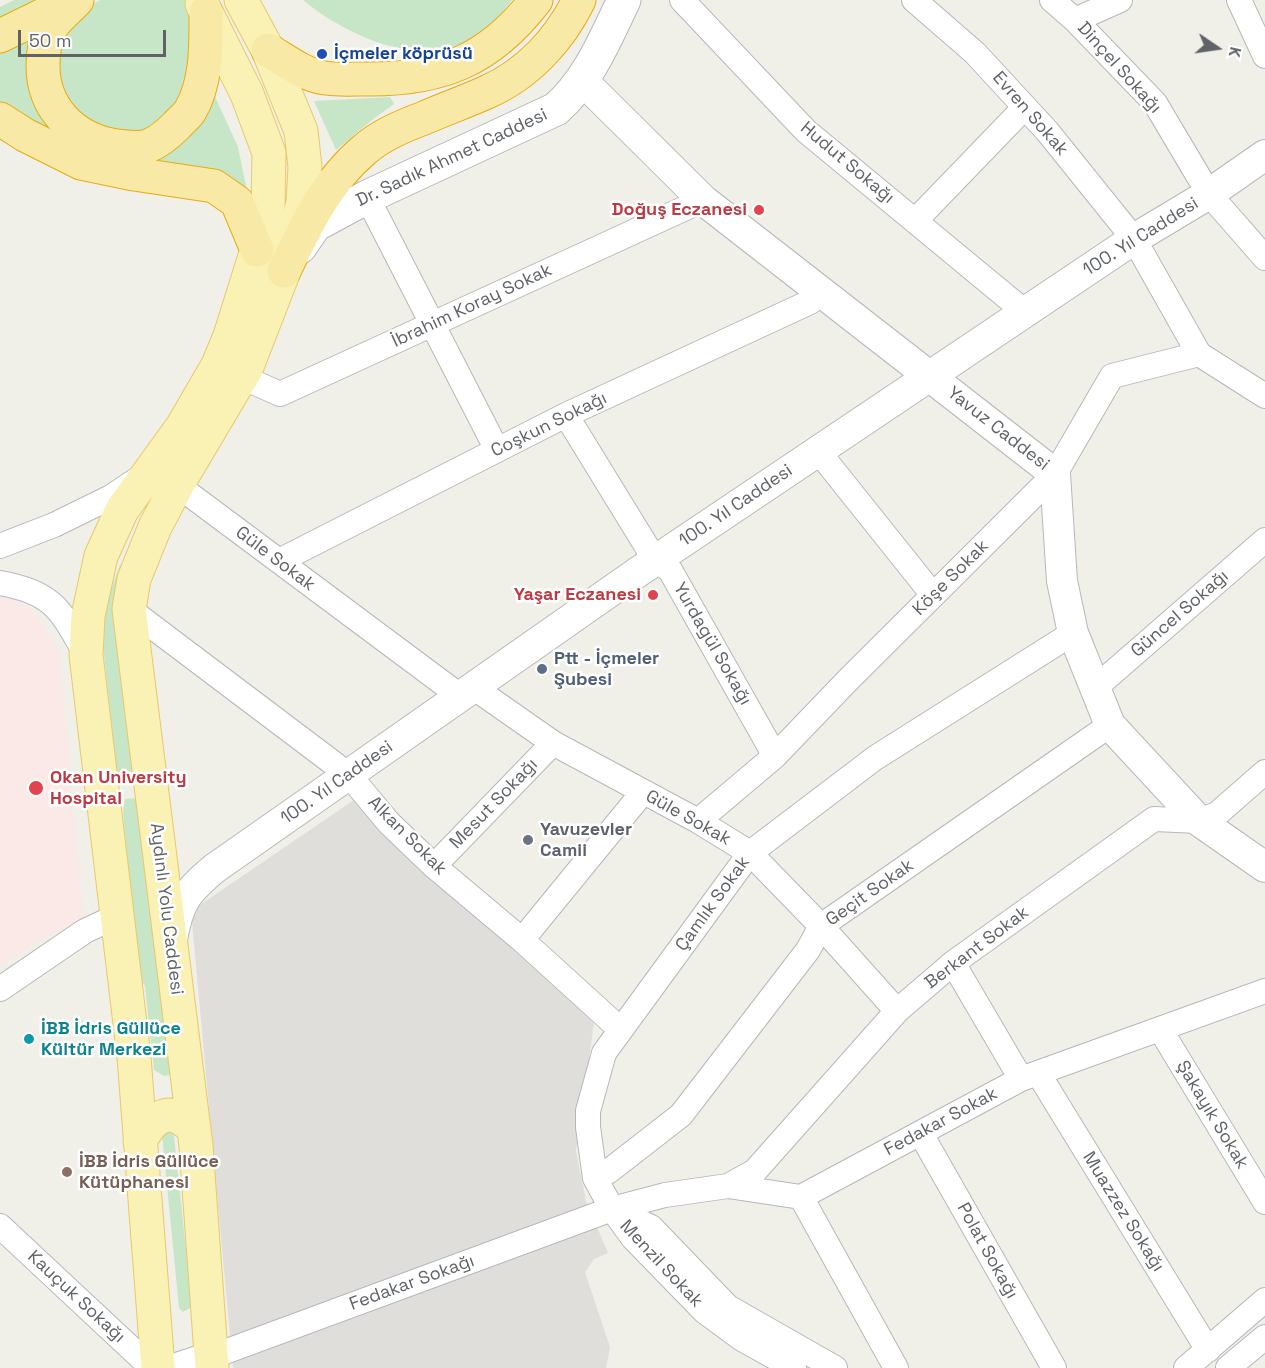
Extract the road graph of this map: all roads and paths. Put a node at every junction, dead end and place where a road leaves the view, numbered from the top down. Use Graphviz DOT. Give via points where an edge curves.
graph roads {
  1 [pos="76,0"];
  2 [pos="242,0"];
  3 [pos="536,0"];
  4 [pos="579,0"];
  5 [pos="624,0"];
  6 [pos="682,0"];
  7 [pos="914,0"];
  8 [pos="1052,0"];
  9 [pos="1120,0"];
  10 [pos="1239,0"];
  11 [pos="203,6"];
  12 [pos="1075,20"];
  13 [pos="0,36"];
  14 [pos="268,50"];
  15 [pos="1265,57"];
  16 [pos="583,81"];
  17 [pos="1025,107"];
  18 [pos="0,119"];
  19 [pos="1265,155"];
  20 [pos="1209,194"];
  21 [pos="367,197"];
  22 [pos="703,200"];
  23 [pos="915,221"];
  24 [pos="1134,239"];
  25 [pos="257,250"];
  26 [pos="1265,258"];
  27 [pos="284,271"];
  28 [pos="821,292"];
  29 [pos="1026,312"];
  30 [pos="432,324"];
  31 [pos="1199,354"];
  32 [pos="930,376"];
  33 [pos="242,377"];
  34 [pos="1265,396"];
  35 [pos="566,415"];
  36 [pos="497,450"];
  37 [pos="818,451"];
  38 [pos="167,474"];
  39 [pos="1055,474"];
  40 [pos="1265,540"];
  41 [pos="1,543"];
  42 [pos="655,560"];
  43 [pos="279,561"];
  44 [pos="0,583"];
  45 [pos="933,595"];
  46 [pos="129,609"];
  47 [pos="1073,633"];
  48 [pos="86,655"];
  49 [pos="1095,688"];
  50 [pos="467,691"];
  51 [pos="1110,725"];
  52 [pos="553,742"];
  53 [pos="775,756"];
  54 [pos="1265,772"];
  55 [pos="349,775"];
  56 [pos="643,792"];
  57 [pos="152,806"];
  58 [pos="107,819"];
  59 [pos="1199,820"];
  60 [pos="698,821"];
  61 [pos="158,845"];
  62 [pos="750,853"];
  63 [pos="434,866"];
  64 [pos="1265,867"];
  65 [pos="215,868"];
  66 [pos="117,916"];
  67 [pos="821,926"];
  68 [pos="522,939"];
  69 [pos="171,946"];
  70 [pos="953,963"];
  71 [pos="0,989"];
  72 [pos="1265,991"];
  73 [pos="897,1011"];
  74 [pos="1160,1029"];
  75 [pos="621,1030"];
  76 [pos="134,1057"];
  77 [pos="185,1059"];
  78 [pos="1030,1076"];
  79 [pos="194,1128"];
  80 [pos="921,1134"];
  81 [pos="140,1141"];
  82 [pos="595,1178"];
  83 [pos="728,1186"];
  84 [pos="801,1197"];
  85 [pos="1265,1202"];
  86 [pos="612,1209"];
  87 [pos="0,1226"];
  88 [pos="1265,1300"];
  89 [pos="1265,1337"];
  90 [pos="1208,1350"];
  91 [pos="212,1363"];
  92 [pos="152,1368"];
  93 [pos="158,1368"];
  94 [pos="177,1368"];
  95 [pos="794,1368"];
  96 [pos="835,1368"];
  97 [pos="896,1368"];
  98 [pos="1053,1368"];
  99 [pos="1186,1368"];
  100 [pos="1228,1368"];
  1 -- 11 [label="highway" via="50,28 44,48 43,81 65,123 84,136 126,148 148,146 167,135 189,112 200,86 206,51"];
  1 -- 13 [label="highway"];
  2 -- 14 [label="main road, Aydınlı Yolu Caddesi"];
  3 -- 14 [label="highway" via="503,37 456,66 432,74 389,79 324,78"];
  4 -- 27 [label="highway" via="555,39 506,82 398,128 365,149 338,175 309,218"];
  5 -- 16 [label="main road, Dr. Sadık Ahmet Caddesi"];
  6 -- 23 [label="street, Hudut Sokağı" via="806,131"];
  7 -- 17 [label="street, Evren Sokak" via="975,53"];
  8 -- 12 [label="street, Dinçel Sokağı"];
  9 -- 12 [label="street"];
  10 -- 15 [label="street"];
  11 -- 25 [label="main road" via="247,94 268,153 268,204"];
  12 -- 20 [label="street, Dinçel Sokağı" via="1155,104"];
  14 -- 27 [label="main road, Aydınlı Yolu Caddesi" via="301,131 305,167 303,203"];
  16 -- 21 [label="main road, Dr. Sadık Ahmet Caddesi" via="556,109"];
  16 -- 22 [label="street, Yavuz Caddesi"];
  17 -- 23 [label="street"];
  17 -- 24 [label="street, Evren Sokak"];
  18 -- 25 [label="highway" via="81,163 214,186 237,202"];
  19 -- 20 [label="street, 100. Yıl Caddesi"];
  20 -- 24 [label="street, 100. Yıl Caddesi"];
  20 -- 26 [label="street, Dinçel Sokağı"];
  21 -- 27 [label="main road, Dr. Sadık Ahmet Caddesi" via="315,225"];
  21 -- 30 [label="street"];
  22 -- 28 [label="street, Yavuz Caddesi"];
  22 -- 30 [label="street, İbrahim Koray Sokak"];
  23 -- 29 [label="street, Hudut Sokağı"];
  24 -- 29 [label="street, 100. Yıl Caddesi"];
  24 -- 31 [label="street, Evren Sokak"];
  25 -- 38 [label="main road" via="230,336 182,427"];
  27 -- 33 [label="main road, Aydınlı Yolu Caddesi"];
  28 -- 32 [label="street, Yavuz Caddesi"];
  28 -- 35 [label="street, Coşkun Sokağı" via="810,302"];
  29 -- 32 [label="street, 100. Yıl Caddesi"];
  30 -- 33 [label="street, İbrahim Koray Sokak" via="280,394"];
  30 -- 36 [label="street"];
  31 -- 34 [label="street"];
  31 -- 39 [label="street, Köşe Sokak" via="1112,376"];
  32 -- 37 [label="street, 100. Yıl Caddesi"];
  32 -- 39 [label="street, Yavuz Caddesi"];
  33 -- 38 [label="main road, Aydınlı Yolu Caddesi"];
  35 -- 36 [label="street, Coşkun Sokağı"];
  35 -- 42 [label="street, Yurdagül Sokağı"];
  36 -- 43 [label="street, Coşkun Sokağı"];
  37 -- 42 [label="street, 100. Yıl Caddesi"];
  37 -- 45 [label="street"];
  38 -- 41 [label="street" via="54,525"];
  38 -- 43 [label="street, Güle Sokak"];
  38 -- 46 [label="main road, Aydınlı Yolu Caddesi" via="134,579"];
  38 -- 48 [label="main road" via="122,510 101,556 88,616"];
  39 -- 45 [label="street, Köşe Sokak"];
  39 -- 47 [label="street, Yavuz Caddesi" via="1062,581"];
  40 -- 49 [label="street, Güncel Sokağı"];
  42 -- 50 [label="street, 100. Yıl Caddesi"];
  42 -- 53 [label="street, Yurdagül Sokağı" via="670,570"];
  43 -- 50 [label="street, Güle Sokak"];
  44 -- 48 [label="street" via="20,586 49,599"];
  45 -- 53 [label="street, Köşe Sokak"];
  46 -- 55 [label="street, Alkan Sokak"];
  46 -- 57 [label="main road, Aydınlı Yolu Caddesi"];
  47 -- 49 [label="street, Yavuz Caddesi"];
  47 -- 62 [label="street, Çamlık Sokak" via="875,758"];
  48 -- 58 [label="main road"];
  49 -- 51 [label="street, Yavuz Caddesi"];
  50 -- 52 [label="street, Güle Sokak"];
  50 -- 55 [label="street, 100. Yıl Caddesi"];
  51 -- 59 [label="street, Yavuz Caddesi"];
  51 -- 67 [label="street, Geçit Sokak"];
  52 -- 56 [label="street, Güle Sokak"];
  52 -- 63 [label="street, Mesut Sokağı"];
  53 -- 60 [label="street, Köşe Sokak"];
  54 -- 59 [label="street, Berkant Sokak" via="1217,814"];
  55 -- 63 [label="street, Alkan Sokak" via="389,823"];
  55 -- 65 [label="street, 100. Yıl Caddesi"];
  56 -- 60 [label="street, Güle Sokak"];
  56 -- 68 [label="street"];
  57 -- 58 [label="main road" via="137,787 126,788 112,801"];
  57 -- 61 [label="main road, Aydınlı Yolu Caddesi"];
  58 -- 66 [label="main road"];
  59 -- 64 [label="street, Yavuz Caddesi"];
  59 -- 70 [label="street, Berkant Sokak" via="1154,819"];
  60 -- 62 [label="street, Güle Sokak"];
  61 -- 65 [label="street" via="165,867 174,875 188,878"];
  61 -- 69 [label="main road, Aydınlı Yolu Caddesi"];
  62 -- 67 [label="street, Güle Sokak"];
  62 -- 75 [label="street, Çamlık Sokak"];
  63 -- 68 [label="street, Alkan Sokak"];
  65 -- 69 [label="street" via="185,898 176,917"];
  66 -- 71 [label="street" via="85,931"];
  66 -- 76 [label="main road"];
  67 -- 73 [label="street, Güle Sokak"];
  67 -- 82 [label="street, Geçit Sokak" via="808,950 681,1115"];
  68 -- 75 [label="street, Alkan Sokak"];
  69 -- 77 [label="main road, Aydınlı Yolu Caddesi"];
  70 -- 73 [label="street, Berkant Sokak"];
  70 -- 78 [label="street, Muazzez Sokağı"];
  72 -- 74 [label="street, Fedakar Sokak"];
  73 -- 83 [label="street, Berkant Sokak" via="755,1171"];
  74 -- 78 [label="street, Fedakar Sokak"];
  74 -- 85 [label="street, Şakayık Sokak"];
  75 -- 82 [label="street, Çamlık Sokak" via="604,1053 588,1111"];
  76 -- 77 [label="main road" via="143,1080 160,1090 171,1089 180,1079"];
  76 -- 81 [label="main road"];
  77 -- 79 [label="main road, Aydınlı Yolu Caddesi"];
  78 -- 80 [label="street, Fedakar Sokak"];
  78 -- 90 [label="street, Muazzez Sokağı"];
  79 -- 81 [label="main road" via="176,1116 163,1116 148,1125"];
  79 -- 91 [label="main road, Aydınlı Yolu Caddesi"];
  80 -- 84 [label="street, Fedakar Sokak"];
  80 -- 98 [label="street, Polat Sokağı"];
  81 -- 93 [label="main road"];
  82 -- 86 [label="street, Çamlık Sokak"];
  83 -- 84 [label="street"];
  83 -- 86 [label="street" via="665,1195"];
  84 -- 97 [label="street"];
  86 -- 91 [label="street, Fedakar Sokağı"];
  86 -- 95 [label="street, Menzil Sokak" via="633,1238 704,1311 742,1339"];
  86 -- 96 [label="street, Menzil Sokak" via="651,1227 728,1307"];
  87 -- 92 [label="street, Kauçuk Sokağı"];
  88 -- 90 [label="street"];
  89 -- 100 [label="street"];
  90 -- 99 [label="street"];
  91 -- 94 [label="street"];
}
